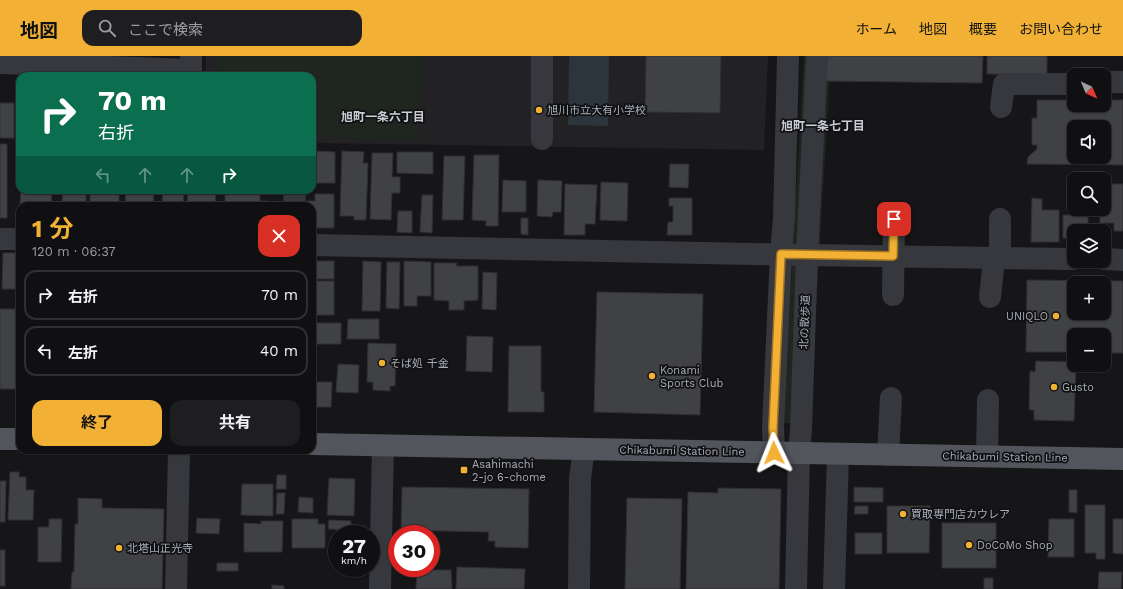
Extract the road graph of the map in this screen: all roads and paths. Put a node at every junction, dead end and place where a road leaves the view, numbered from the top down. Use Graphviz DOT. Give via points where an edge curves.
graph roads {
  1 [pos="191,56"];
  2 [pos="542,56"];
  3 [pos="788,56"];
  4 [pos="817,56"];
  5 [pos="103,62"];
  6 [pos="0,63"];
  7 [pos="1111,82"];
  8 [pos="1123,82"];
  9 [pos="1067,84"];
  10 [pos="1001,107"];
  11 [pos="542,139"];
  12 [pos="894,219"];
  13 [pos="1000,219"];
  14 [pos="0,239"];
  15 [pos="16,239"];
  16 [pos="316,245"];
  17 [pos="781,254"];
  18 [pos="807,255"];
  19 [pos="893,256"];
  20 [pos="997,258"];
  21 [pos="1067,259"];
  22 [pos="1111,259"];
  23 [pos="1123,260"];
  24 [pos="893,295"];
  25 [pos="990,297"];
  26 [pos="891,398"];
  27 [pos="988,400"];
  28 [pos="0,439"];
  29 [pos="16,439"];
  30 [pos="316,444"];
  31 [pos="383,446"];
  32 [pos="584,449"];
  33 [pos="774,453"];
  34 [pos="799,453"];
  35 [pos="178,454"];
  36 [pos="838,454"];
  37 [pos="888,455"];
  38 [pos="987,456"];
  39 [pos="1123,459"];
  40 [pos="176,589"];
  41 [pos="380,589"];
  42 [pos="579,589"];
  43 [pos="796,589"];
  44 [pos="834,589"];
  1 -- 5 [label="street" via="191,70"];
  2 -- 11 [label="street"];
  3 -- 17 [label="street"];
  4 -- 18 [label="street, 北の散歩道"];
  5 -- 6 [label="street"];
  7 -- 8 [label="street"];
  9 -- 10 [label="street" via="1004,84"];
  12 -- 19 [label="street"];
  13 -- 20 [label="street"];
  14 -- 15 [label="street"];
  16 -- 17 [label="street"];
  17 -- 18 [label="street"];
  17 -- 33 [label="street"];
  18 -- 19 [label="street"];
  18 -- 34 [label="street, 北の散歩道"];
  19 -- 20 [label="street"];
  19 -- 24 [label="street"];
  20 -- 21 [label="street"];
  20 -- 25 [label="street"];
  22 -- 23 [label="street"];
  26 -- 37 [label="street"];
  27 -- 38 [label="street"];
  28 -- 29 [label="main road"];
  30 -- 31 [label="main road, Chikabumi Station Line"];
  31 -- 32 [label="main road, Chikabumi Station Line"];
  31 -- 41 [label="street"];
  32 -- 33 [label="main road, Chikabumi Station Line"];
  32 -- 42 [label="street" via="580,478"];
  33 -- 34 [label="main road, Chikabumi Station Line"];
  34 -- 36 [label="main road, Chikabumi Station Line"];
  34 -- 43 [label="street, 北の散歩道"];
  35 -- 40 [label="street"];
  36 -- 37 [label="main road, Chikabumi Station Line"];
  36 -- 44 [label="street"];
  37 -- 38 [label="main road, Chikabumi Station Line"];
  38 -- 39 [label="main road, Chikabumi Station Line"];
}
